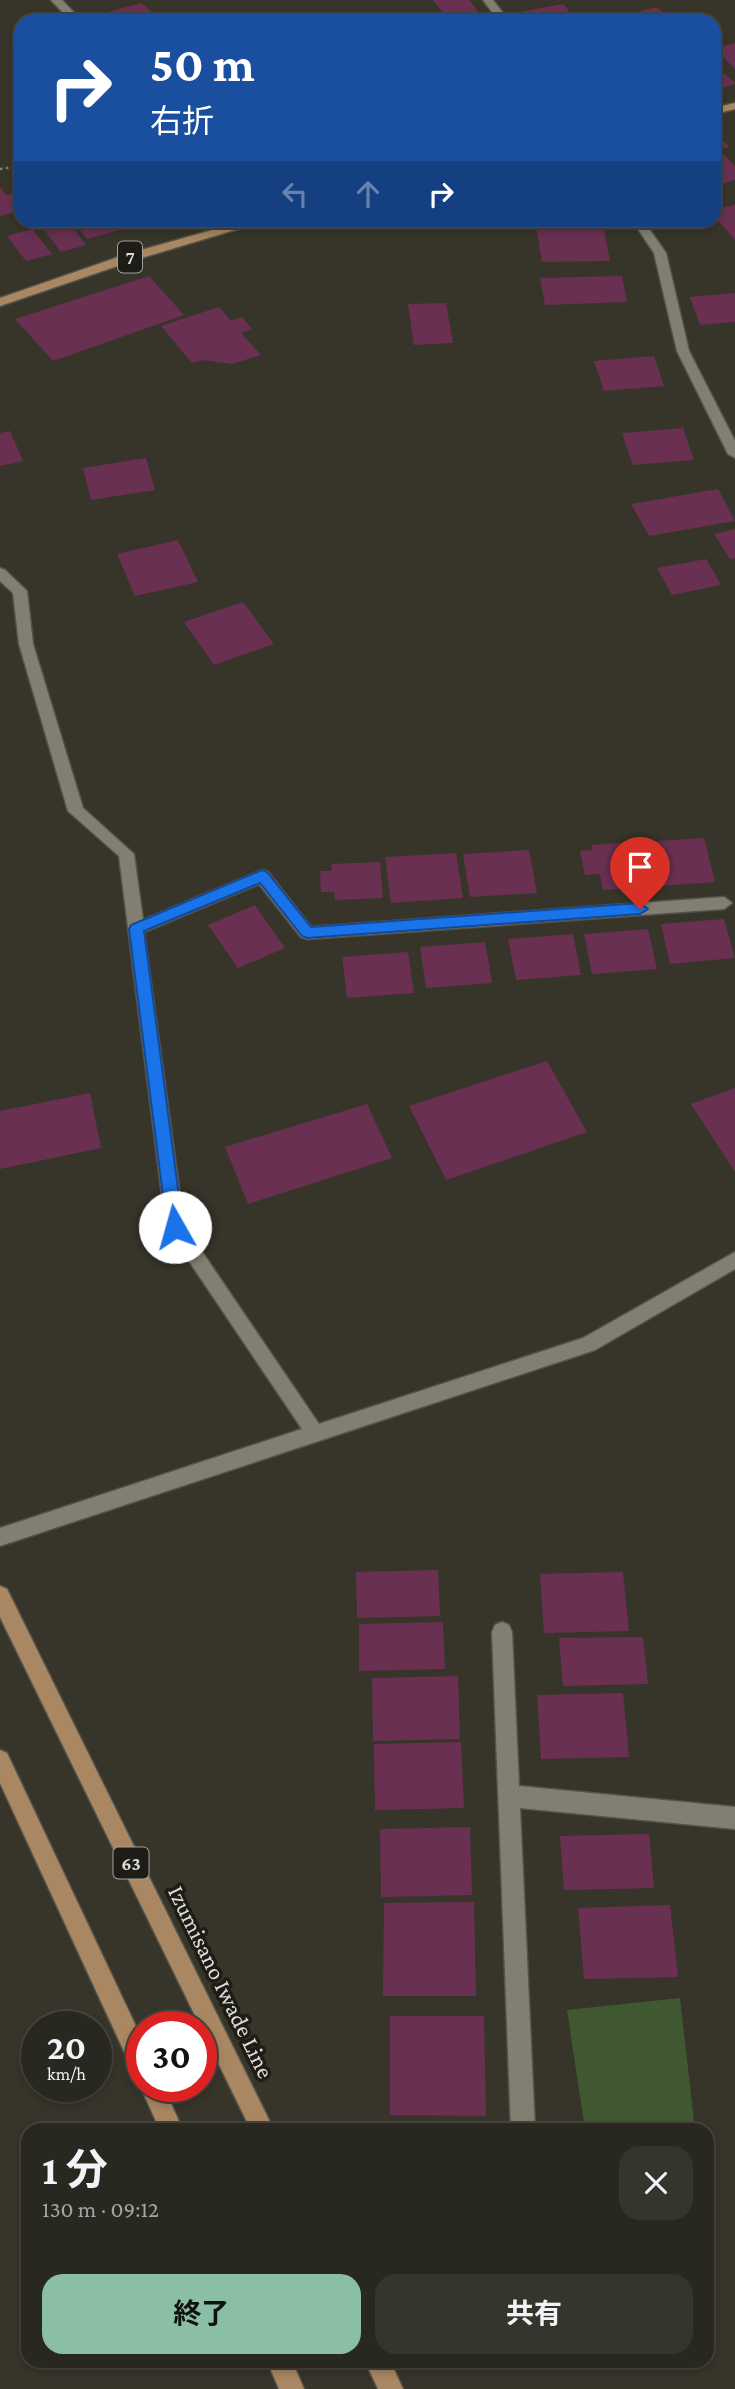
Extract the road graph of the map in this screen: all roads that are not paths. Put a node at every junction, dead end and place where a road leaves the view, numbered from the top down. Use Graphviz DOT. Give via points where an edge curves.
graph roads {
  1 [pos="56,0"];
  2 [pos="488,0"];
  3 [pos="70,14"];
  4 [pos="499,14"];
  5 [pos="234,228"];
  6 [pos="643,228"];
  7 [pos="0,302"];
  8 [pos="735,454"];
  9 [pos="0,573"];
  10 [pos="724,903"];
  11 [pos="136,929"];
  12 [pos="735,1260"];
  13 [pos="315,1433"];
  14 [pos="0,1537"];
  15 [pos="0,1596"];
  16 [pos="502,1632"];
  17 [pos="0,1760"];
  18 [pos="509,1796"];
  19 [pos="735,1818"];
  20 [pos="126,2031"];
  21 [pos="159,2102"];
  22 [pos="169,2123"];
  23 [pos="260,2123"];
  24 [pos="523,2123"];
  25 [pos="282,2368"];
  26 [pos="380,2368"];
  27 [pos="292,2389"];
  28 [pos="391,2389"];
  1 -- 3 [label="street"];
  2 -- 4 [label="street"];
  5 -- 7 [label="main road, 7"];
  6 -- 8 [label="street" via="660,253 683,351"];
  9 -- 11 [label="street" via="20,591 26,644 76,811 126,854"];
  10 -- 11 [label="street" via="307,933 262,876"];
  11 -- 13 [label="street" via="175,1227"];
  12 -- 13 [label="street" via="588,1344"];
  13 -- 14 [label="street"];
  15 -- 23 [label="main road, Izumisano Iwade Line / 63"];
  16 -- 18 [label="street"];
  17 -- 20 [label="main road"];
  18 -- 19 [label="street"];
  18 -- 24 [label="street"];
  21 -- 22 [label="main road"];
  25 -- 27 [label="main road"];
  26 -- 28 [label="main road"];
}
